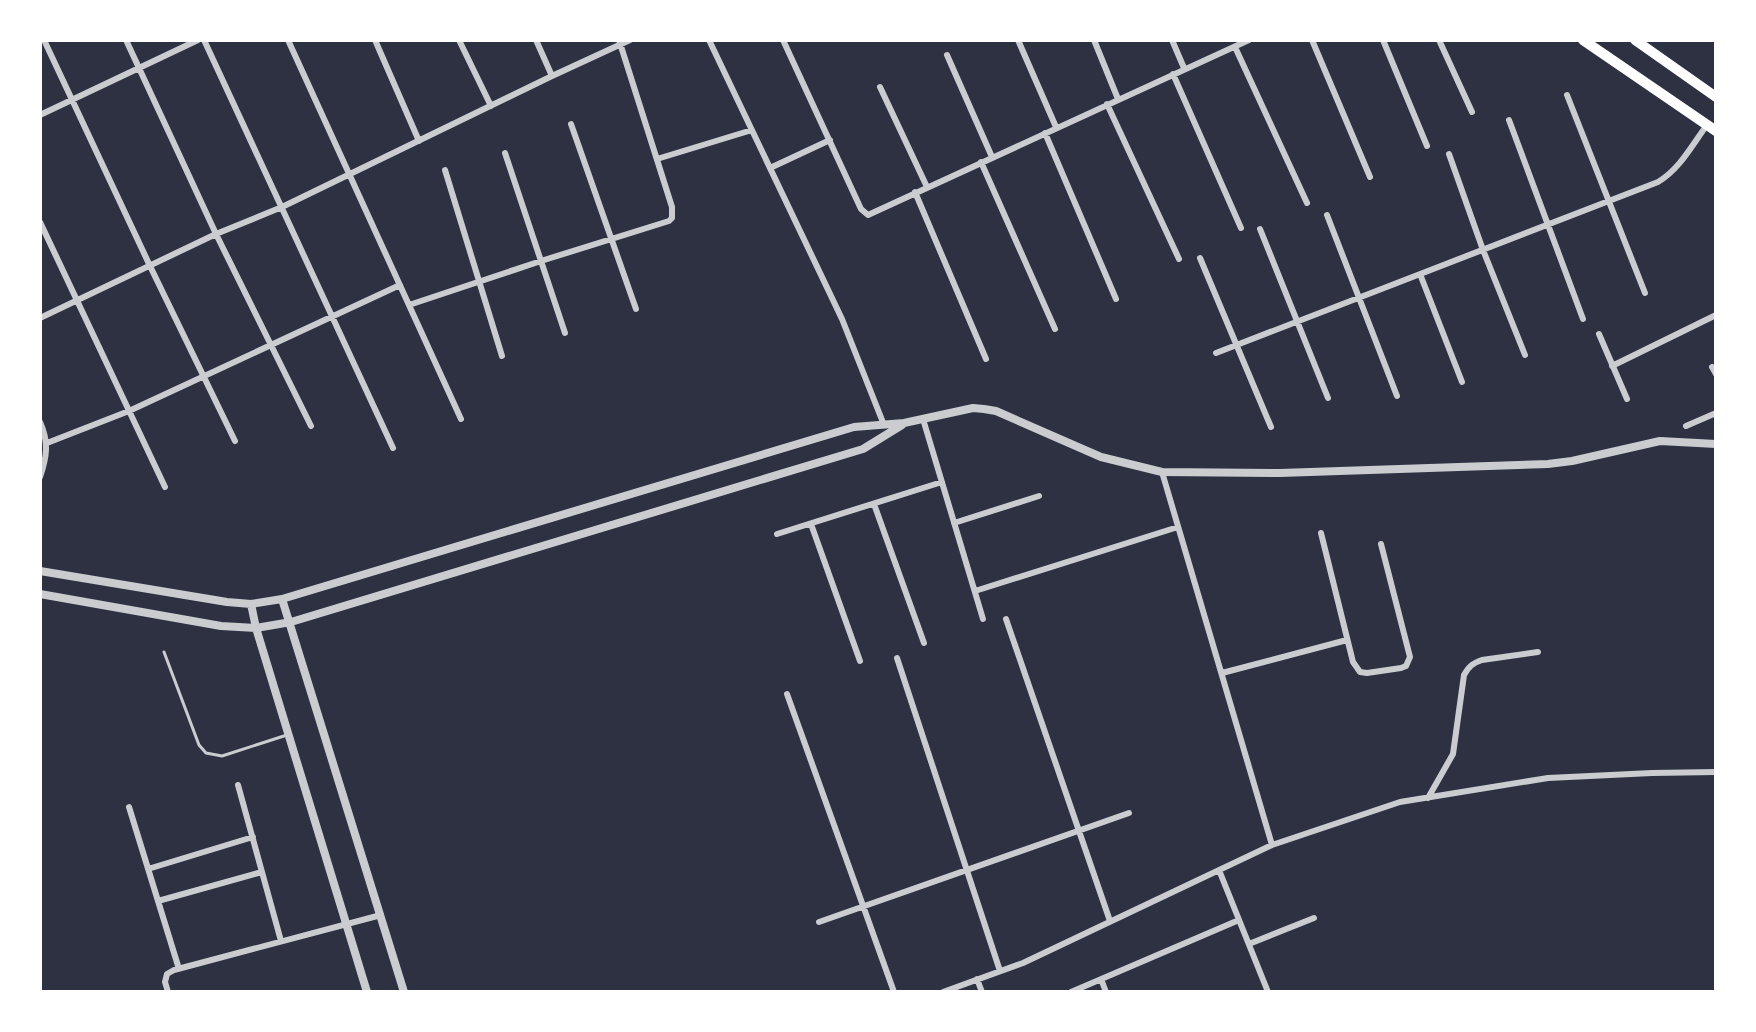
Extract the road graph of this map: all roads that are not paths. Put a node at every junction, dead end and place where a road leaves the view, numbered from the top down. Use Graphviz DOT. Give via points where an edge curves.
graph roads {
  1 [pos="44,40"];
  2 [pos="126,40"];
  3 [pos="198,40"];
  4 [pos="204,40"];
  5 [pos="288,40"];
  6 [pos="375,40"];
  7 [pos="459,40"];
  8 [pos="536,40"];
  9 [pos="630,40"];
  10 [pos="709,40"];
  11 [pos="783,40"];
  12 [pos="1018,40"];
  13 [pos="1094,40"];
  14 [pos="1172,40"];
  15 [pos="1312,40"];
  16 [pos="1383,40"];
  17 [pos="1439,40"];
  18 [pos="1583,40"];
  19 [pos="1635,40"];
  20 [pos="1247,41"];
  21 [pos="620,43"];
  22 [pos="1236,46"];
  23 [pos="947,55"];
  24 [pos="140,68"];
  25 [pos="1184,68"];
  26 [pos="1173,74"];
  27 [pos="552,76"];
  28 [pos="880,87"];
  29 [pos="1567,95"];
  30 [pos="1716,97"];
  31 [pos="1118,99"];
  32 [pos="72,100"];
  33 [pos="1107,104"];
  34 [pos="491,106"];
  35 [pos="1472,112"];
  36 [pos="40,115"];
  37 [pos="1509,120"];
  38 [pos="570,124"];
  39 [pos="1056,128"];
  40 [pos="1711,128"];
  41 [pos="752,130"];
  42 [pos="1045,133"];
  43 [pos="830,140"];
  44 [pos="418,141"];
  45 [pos="1427,146"];
  46 [pos="505,153"];
  47 [pos="1449,154"];
  48 [pos="992,157"];
  49 [pos="657,159"];
  50 [pos="981,162"];
  51 [pos="770,168"];
  52 [pos="445,170"];
  53 [pos="349,175"];
  54 [pos="1370,177"];
  55 [pos="927,187"];
  56 [pos="915,192"];
  57 [pos="1609,200"];
  58 [pos="1307,202"];
  59 [pos="282,207"];
  60 [pos="1327,215"];
  61 [pos="40,222"];
  62 [pos="1548,224"];
  63 [pos="1241,228"];
  64 [pos="1260,229"];
  65 [pos="216,234"];
  66 [pos="611,239"];
  67 [pos="1484,249"];
  68 [pos="1200,258"];
  69 [pos="1179,259"];
  70 [pos="541,261"];
  71 [pos="150,266"];
  72 [pos="1420,274"];
  73 [pos="479,281"];
  74 [pos="400,285"];
  75 [pos="1645,293"];
  76 [pos="1360,298"];
  77 [pos="1116,299"];
  78 [pos="77,301"];
  79 [pos="409,305"];
  80 [pos="636,309"];
  81 [pos="1716,315"];
  82 [pos="332,317"];
  83 [pos="40,318"];
  84 [pos="1583,319"];
  85 [pos="1297,322"];
  86 [pos="1055,329"];
  87 [pos="565,333"];
  88 [pos="1599,334"];
  89 [pos="271,345"];
  90 [pos="1236,346"];
  91 [pos="1216,353"];
  92 [pos="1525,355"];
  93 [pos="502,356"];
  94 [pos="986,359"];
  95 [pos="1612,366"];
  96 [pos="1712,367"];
  97 [pos="1716,374"];
  98 [pos="203,375"];
  99 [pos="1462,382"];
  100 [pos="1397,396"];
  101 [pos="1328,398"];
  102 [pos="1627,399"];
  103 [pos="129,411"];
  104 [pos="1716,414"];
  105 [pos="461,419"];
  106 [pos="923,419"];
  107 [pos="40,422"];
  108 [pos="904,423"];
  109 [pos="884,425"];
  110 [pos="311,426"];
  111 [pos="1686,426"];
  112 [pos="1271,427"];
  113 [pos="235,441"];
  114 [pos="47,443"];
  115 [pos="1716,444"];
  116 [pos="393,448"];
  117 [pos="1162,472"];
  118 [pos="40,477"];
  119 [pos="942,482"];
  120 [pos="165,488"];
  121 [pos="1039,496"];
  122 [pos="874,504"];
  123 [pos="954,523"];
  124 [pos="810,524"];
  125 [pos="1178,524"];
  126 [pos="1321,533"];
  127 [pos="777,534"];
  128 [pos="1381,544"];
  129 [pos="40,571"];
  130 [pos="975,591"];
  131 [pos="40,594"];
  132 [pos="282,599"];
  133 [pos="251,604"];
  134 [pos="1006,619"];
  135 [pos="983,620"];
  136 [pos="291,622"];
  137 [pos="256,628"];
  138 [pos="1347,640"];
  139 [pos="924,643"];
  140 [pos="164,652"];
  141 [pos="1538,652"];
  142 [pos="897,658"];
  143 [pos="860,661"];
  144 [pos="1222,673"];
  145 [pos="787,694"];
  146 [pos="289,734"];
  147 [pos="1716,772"];
  148 [pos="238,785"];
  149 [pos="1428,798"];
  150 [pos="129,807"];
  151 [pos="1129,813"];
  152 [pos="1079,830"];
  153 [pos="253,837"];
  154 [pos="1272,845"];
  155 [pos="148,869"];
  156 [pos="967,870"];
  157 [pos="1219,870"];
  158 [pos="262,872"];
  159 [pos="158,901"];
  160 [pos="864,907"];
  161 [pos="381,915"];
  162 [pos="1314,918"];
  163 [pos="1239,920"];
  164 [pos="1110,921"];
  165 [pos="819,922"];
  166 [pos="346,923"];
  167 [pos="281,941"];
  168 [pos="1249,944"];
  169 [pos="179,969"];
  170 [pos="1000,971"];
  171 [pos="1101,979"];
  172 [pos="977,980"];
  173 [pos="168,992"];
  174 [pos="368,992"];
  175 [pos="404,992"];
  176 [pos="894,992"];
  177 [pos="943,992"];
  178 [pos="982,992"];
  179 [pos="1071,992"];
  180 [pos="1106,992"];
  181 [pos="1268,992"];
  1 -- 32 [label="street"];
  2 -- 24 [label="street"];
  3 -- 24 [label="street"];
  4 -- 59 [label="street"];
  5 -- 53 [label="street"];
  6 -- 44 [label="street"];
  7 -- 34 [label="street"];
  8 -- 27 [label="street"];
  9 -- 21 [label="street"];
  10 -- 41 [label="street"];
  11 -- 43 [label="street"];
  12 -- 39 [label="street"];
  13 -- 31 [label="street"];
  14 -- 25 [label="street"];
  15 -- 54 [label="street"];
  16 -- 45 [label="street"];
  17 -- 35 [label="street"];
  18 -- 40 [label="main road"];
  19 -- 30 [label="main road"];
  20 -- 22 [label="street"];
  21 -- 27 [label="street"];
  21 -- 49 [label="street"];
  22 -- 25 [label="street"];
  22 -- 58 [label="street"];
  23 -- 48 [label="street"];
  24 -- 32 [label="street"];
  24 -- 65 [label="street"];
  25 -- 26 [label="street"];
  26 -- 31 [label="street"];
  26 -- 63 [label="street"];
  27 -- 34 [label="street"];
  28 -- 55 [label="street"];
  29 -- 57 [label="street"];
  31 -- 33 [label="street"];
  32 -- 36 [label="street"];
  32 -- 71 [label="street"];
  33 -- 39 [label="street"];
  33 -- 69 [label="street"];
  34 -- 44 [label="street"];
  37 -- 62 [label="street"];
  38 -- 66 [label="street"];
  39 -- 42 [label="street"];
  40 -- 57 [label="street" via="1667,176"];
  41 -- 49 [label="street"];
  41 -- 51 [label="street"];
  42 -- 48 [label="street"];
  42 -- 77 [label="street"];
  43 -- 51 [label="street"];
  43 -- 56 [label="street" via="864,213 872,214"];
  44 -- 53 [label="street"];
  46 -- 70 [label="street"];
  47 -- 67 [label="street"];
  48 -- 50 [label="street"];
  49 -- 66 [label="street" via="672,218"];
  50 -- 55 [label="street"];
  50 -- 86 [label="street"];
  51 -- 109 [label="street" via="855,347"];
  52 -- 73 [label="street"];
  53 -- 59 [label="street"];
  53 -- 74 [label="street"];
  55 -- 56 [label="street"];
  56 -- 94 [label="street"];
  57 -- 62 [label="street"];
  57 -- 75 [label="street"];
  59 -- 65 [label="street"];
  59 -- 82 [label="street"];
  60 -- 76 [label="street"];
  61 -- 78 [label="street"];
  62 -- 67 [label="street"];
  62 -- 84 [label="street"];
  64 -- 85 [label="street"];
  65 -- 71 [label="street"];
  65 -- 89 [label="street"];
  66 -- 70 [label="street"];
  66 -- 80 [label="street"];
  67 -- 72 [label="street"];
  67 -- 92 [label="street"];
  68 -- 90 [label="street"];
  70 -- 73 [label="street"];
  70 -- 87 [label="street"];
  71 -- 78 [label="street"];
  71 -- 98 [label="street"];
  72 -- 76 [label="street"];
  72 -- 99 [label="street"];
  73 -- 79 [label="street"];
  73 -- 93 [label="street"];
  74 -- 79 [label="street"];
  74 -- 82 [label="street"];
  76 -- 85 [label="street"];
  76 -- 100 [label="street"];
  78 -- 83 [label="street"];
  78 -- 103 [label="street"];
  79 -- 105 [label="street"];
  81 -- 95 [label="street"];
  82 -- 89 [label="street"];
  82 -- 116 [label="street"];
  85 -- 90 [label="street"];
  85 -- 101 [label="street"];
  88 -- 95 [label="street"];
  89 -- 98 [label="street"];
  89 -- 110 [label="street"];
  90 -- 91 [label="street"];
  90 -- 112 [label="street"];
  95 -- 102 [label="street"];
  96 -- 97 [label="street"];
  98 -- 103 [label="street"];
  98 -- 113 [label="street"];
  103 -- 114 [label="street"];
  103 -- 120 [label="street"];
  104 -- 111 [label="street"];
  106 -- 108 [label="street"];
  106 -- 117 [label="street" via="973,408 996,411 1101,457"];
  106 -- 119 [label="street"];
  107 -- 114 [label="street"];
  108 -- 109 [label="street"];
  108 -- 136 [label="street" via="863,449"];
  109 -- 132 [label="street" via="854,427"];
  114 -- 118 [label="street"];
  115 -- 117 [label="street" via="1660,441 1548,464 1280,473"];
  117 -- 125 [label="street"];
  119 -- 122 [label="street"];
  119 -- 123 [label="street"];
  121 -- 123 [label="street"];
  122 -- 124 [label="street"];
  122 -- 139 [label="street"];
  123 -- 130 [label="street"];
  124 -- 127 [label="street"];
  124 -- 143 [label="street"];
  125 -- 130 [label="street"];
  125 -- 144 [label="street"];
  126 -- 138 [label="street"];
  128 -- 138 [label="street" via="1409,661 1401,668 1360,672"];
  129 -- 133 [label="street"];
  130 -- 135 [label="street"];
  131 -- 137 [label="street" via="221,626"];
  132 -- 133 [label="street"];
  132 -- 136 [label="street"];
  133 -- 137 [label="street"];
  134 -- 152 [label="street"];
  136 -- 137 [label="street"];
  136 -- 161 [label="street"];
  137 -- 146 [label="street"];
  138 -- 144 [label="street"];
  140 -- 146 [label="lane" via="199,745 206,753 222,756"];
  141 -- 149 [label="street" via="1482,660 1468,668 1453,754"];
  142 -- 156 [label="street"];
  144 -- 154 [label="street"];
  145 -- 160 [label="street"];
  146 -- 166 [label="street"];
  147 -- 149 [label="street" via="1548,778"];
  148 -- 153 [label="street"];
  149 -- 154 [label="street" via="1400,802"];
  150 -- 155 [label="street"];
  151 -- 152 [label="street"];
  152 -- 156 [label="street"];
  152 -- 164 [label="street"];
  153 -- 155 [label="street"];
  153 -- 158 [label="street"];
  154 -- 157 [label="street"];
  155 -- 159 [label="street"];
  156 -- 160 [label="street"];
  156 -- 170 [label="street"];
  157 -- 163 [label="street"];
  157 -- 164 [label="street"];
  158 -- 159 [label="street"];
  158 -- 167 [label="street"];
  159 -- 169 [label="street"];
  160 -- 165 [label="street"];
  160 -- 176 [label="street"];
  161 -- 166 [label="street"];
  161 -- 175 [label="street"];
  162 -- 168 [label="street"];
  163 -- 168 [label="street"];
  163 -- 171 [label="street"];
  164 -- 170 [label="street"];
  166 -- 167 [label="street"];
  166 -- 174 [label="street"];
  167 -- 169 [label="street"];
  168 -- 181 [label="street"];
  169 -- 173 [label="street" via="167,974"];
  170 -- 172 [label="street"];
  171 -- 179 [label="street"];
  171 -- 180 [label="street"];
  172 -- 177 [label="street"];
  172 -- 178 [label="street"];
}
